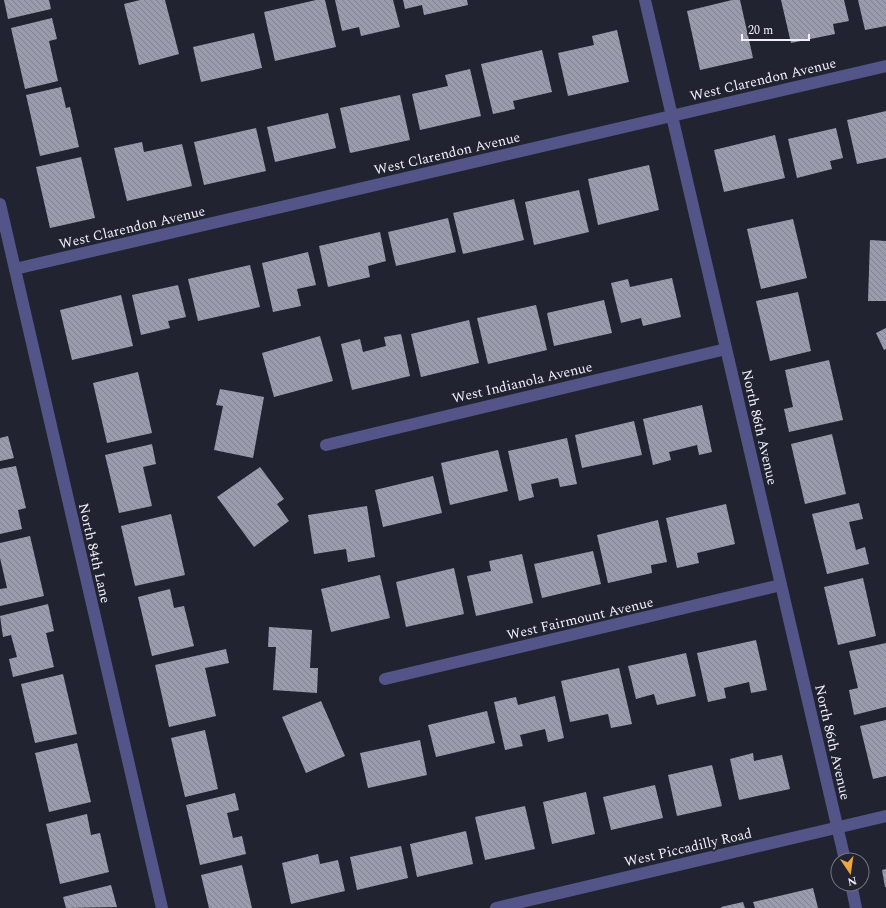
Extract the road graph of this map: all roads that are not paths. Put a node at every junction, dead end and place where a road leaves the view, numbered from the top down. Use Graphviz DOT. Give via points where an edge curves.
graph roads {
  1 [pos="645,0"];
  2 [pos="886,66"];
  3 [pos="672,116"];
  4 [pos="0,204"];
  5 [pos="15,269"];
  6 [pos="726,349"];
  7 [pos="326,445"];
  8 [pos="781,585"];
  9 [pos="385,679"];
  10 [pos="886,816"];
  11 [pos="838,827"];
  12 [pos="843,852"];
  13 [pos="853,892"];
  14 [pos="162,908"];
  15 [pos="496,908"];
  16 [pos="856,908"];
  1 -- 3 [label="street, North 86th Avenue"];
  2 -- 3 [label="street, West Clarendon Avenue"];
  3 -- 5 [label="street, West Clarendon Avenue"];
  3 -- 6 [label="street, North 86th Avenue"];
  4 -- 5 [label="street, North 84th Lane"];
  5 -- 14 [label="street, North 84th Lane"];
  6 -- 7 [label="street, West Indianola Avenue"];
  6 -- 8 [label="street, North 86th Avenue"];
  8 -- 9 [label="street, West Fairmount Avenue"];
  8 -- 11 [label="street, North 86th Avenue"];
  10 -- 11 [label="street, West Piccadilly Road"];
  11 -- 12 [label="street, North 86th Avenue"];
  11 -- 15 [label="street, West Piccadilly Road"];
  13 -- 16 [label="street"];
}
